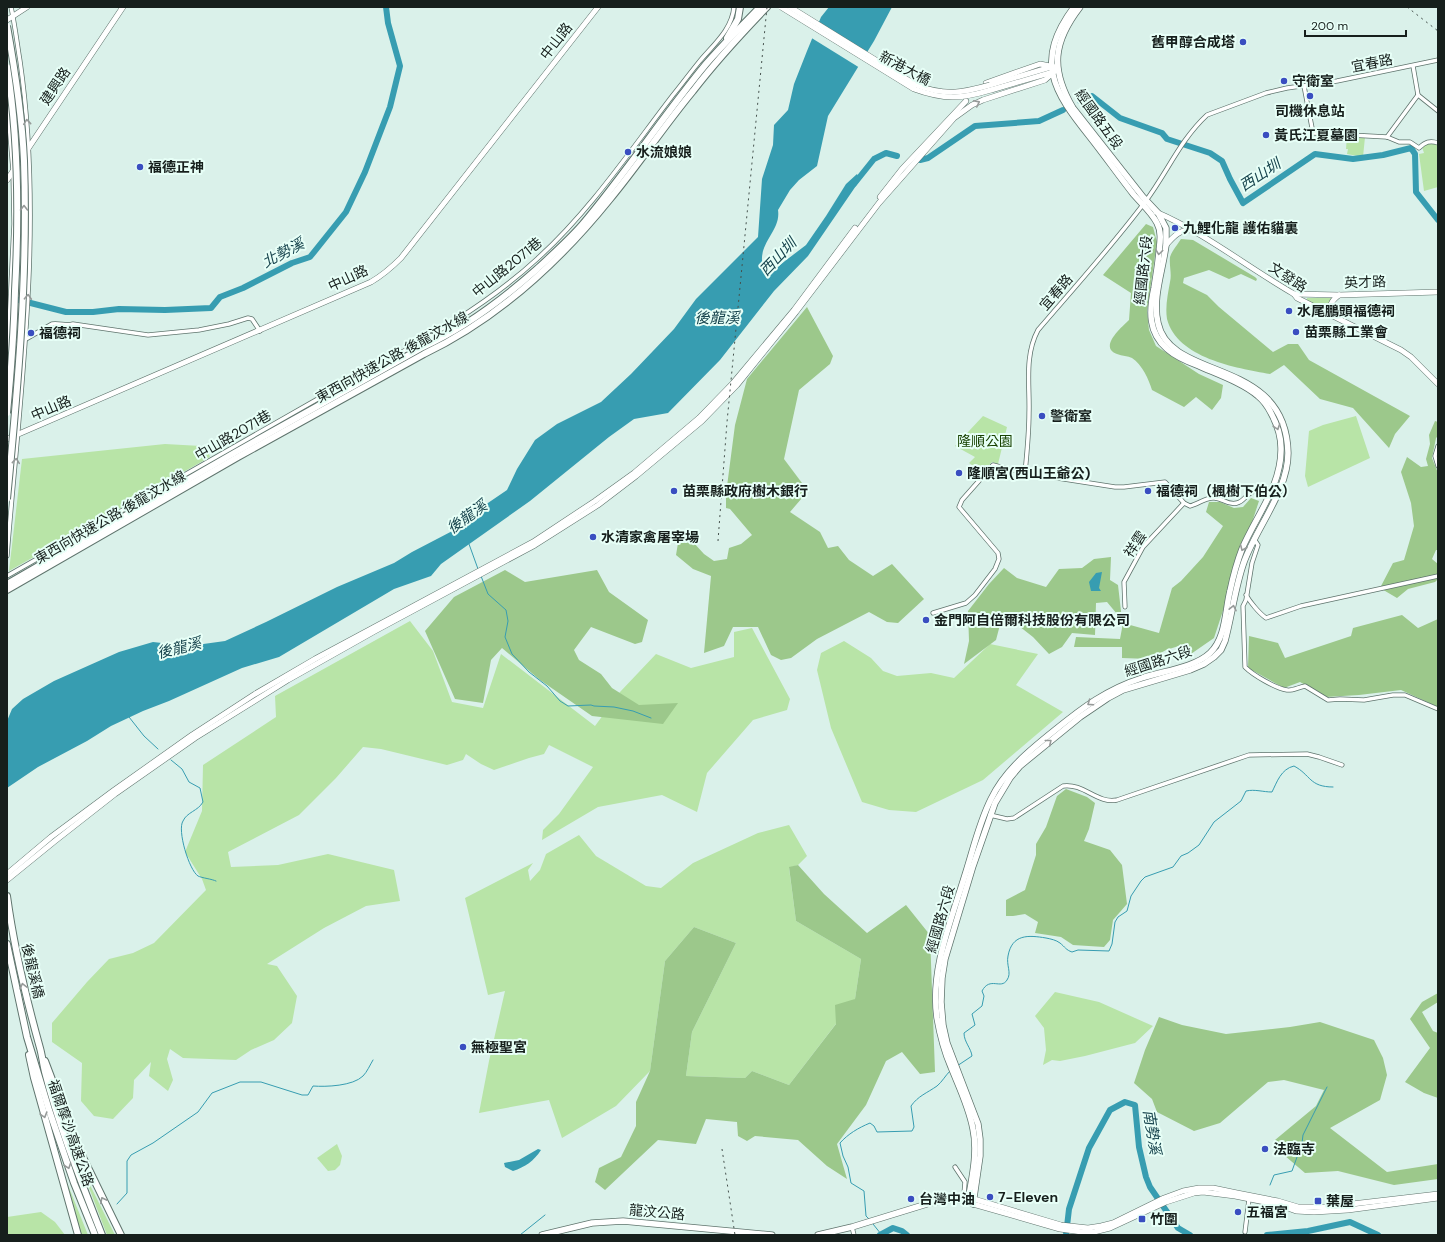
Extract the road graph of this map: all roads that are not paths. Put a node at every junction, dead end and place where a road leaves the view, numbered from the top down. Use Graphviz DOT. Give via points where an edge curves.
graph roads {
  1 [pos="11,7"];
  2 [pos="27,7"];
  3 [pos="123,7"];
  4 [pos="598,7"];
  5 [pos="734,7"];
  6 [pos="740,7"];
  7 [pos="760,7"];
  8 [pos="767,7"];
  9 [pos="782,7"];
  10 [pos="790,7"];
  11 [pos="1074,7"];
  12 [pos="1080,7"];
  13 [pos="13,17"];
  14 [pos="7,20"];
  15 [pos="7,26"];
  16 [pos="723,46"];
  17 [pos="1438,60"];
  18 [pos="1413,66"];
  19 [pos="7,67"];
  20 [pos="1054,69"];
  21 [pos="989,86"];
  22 [pos="1304,86"];
  23 [pos="1418,95"];
  24 [pos="7,100"];
  25 [pos="966,101"];
  26 [pos="1438,111"];
  27 [pos="1387,137"];
  28 [pos="1438,143"];
  29 [pos="29,146"];
  30 [pos="13,170"];
  31 [pos="7,180"];
  32 [pos="1144,203"];
  33 [pos="1158,212"];
  34 [pos="14,224"];
  35 [pos="31,226"];
  36 [pos="1192,230"];
  37 [pos="1166,245"];
  38 [pos="1438,292"];
  39 [pos="1294,294"];
  40 [pos="1340,295"];
  41 [pos="1153,306"];
  42 [pos="1332,316"];
  43 [pos="260,331"];
  44 [pos="26,338"];
  45 [pos="8,349"];
  46 [pos="7,367"];
  47 [pos="1438,384"];
  48 [pos="7,413"];
  49 [pos="18,435"];
  50 [pos="7,440"];
  51 [pos="1438,446"];
  52 [pos="1438,466"];
  53 [pos="1025,473"];
  54 [pos="1272,488"];
  55 [pos="1279,491"];
  56 [pos="7,499"];
  57 [pos="1184,503"];
  58 [pos="1251,536"];
  59 [pos="7,556"];
  60 [pos="7,576"];
  61 [pos="1438,576"];
  62 [pos="7,584"];
  63 [pos="7,590"];
  64 [pos="1246,594"];
  65 [pos="1125,606"];
  66 [pos="933,613"];
  67 [pos="1438,709"];
  68 [pos="1342,765"];
  69 [pos="987,814"];
  70 [pos="7,874"];
  71 [pos="7,880"];
  72 [pos="7,896"];
  73 [pos="7,944"];
  74 [pos="41,1051"];
  75 [pos="33,1063"];
  76 [pos="955,1167"];
  77 [pos="1437,1196"];
  78 [pos="1248,1197"];
  79 [pos="972,1202"];
  80 [pos="852,1227"];
  81 [pos="1245,1232"];
  82 [pos="78,1235"];
  83 [pos="95,1235"];
  84 [pos="102,1235"];
  85 [pos="121,1235"];
  86 [pos="542,1235"];
  87 [pos="772,1235"];
  88 [pos="818,1235"];
  89 [pos="854,1235"];
  1 -- 13 [label="street"];
  2 -- 13 [label="street"];
  3 -- 29 [label="street, 建興路"];
  4 -- 43 [label="street, 中山路" via="389,270 371,282"];
  5 -- 60 [label="street, 中山路2071巷" via="732,20 724,33 592,200 554,242 509,283 436,333"];
  6 -- 16 [label="highway" via="738,19"];
  7 -- 16 [label="highway, 東西向快速公路 後龍汶水線"];
  8 -- 63 [label="highway, 東西向快速公路 後龍汶水線" via="714,64 592,220 561,254 526,286 481,321"];
  9 -- 21 [label="street, 新港大橋, bridge" via="914,89 953,98 968,96"];
  10 -- 21 [label="street, 新港大橋, bridge" via="916,85 943,93"];
  11 -- 20 [label="main road, 經國路五段" via="1059,30 1053,50"];
  12 -- 20 [label="main road, 經國路五段" via="1063,33"];
  13 -- 14 [label="street"];
  29 -- 13 [label="street, one-way"];
  56 -- 15 [label="highway, one-way, bridge" via="20,354 24,254 24,160 17,83"];
  16 -- 62 [label="highway, 東西向快速公路 後龍汶水線" via="683,93 581,226 523,281 478,316"];
  17 -- 18 [label="street, 宜春路"];
  18 -- 22 [label="street, 宜春路"];
  18 -- 23 [label="street"];
  19 -- 48 [label="highway, bridge" via="12,98 17,178 18,248"];
  20 -- 21 [label="street, 新港大橋"];
  20 -- 32 [label="main road, 經國路五段" via="1056,88 1069,111"];
  71 -- 20 [label="street, one-way" via="115,794 195,738 288,680 534,545 598,505 636,476 702,421 737,385 792,318 878,203 954,118 983,100 1046,80"];
  22 -- 27 [label="street" via="1312,133"];
  22 -- 32 [label="street, 宜春路" via="1271,92 1207,115 1183,143"];
  23 -- 26 [label="street"];
  23 -- 27 [label="street"];
  24 -- 30 [label="street"];
  25 -- 70 [label="street" via="902,169 794,310 733,383 699,418 634,473 533,542 255,694 113,791 51,837"];
  27 -- 28 [label="street" via="1399,142 1410,142 1419,148 1427,142"];
  29 -- 30 [label="street, 建興路"];
  29 -- 35 [label="street"];
  30 -- 31 [label="street, 建興路"];
  30 -- 34 [label="street"];
  32 -- 33 [label="main road, 經國路五段"];
  32 -- 41 [label="main road, 經國路六段, one-way" via="1156,220 1161,233"];
  32 -- 53 [label="street, 宜春路" via="1034,337 1029,364"];
  33 -- 36 [label="street, 文發路"];
  33 -- 37 [label="main road, 經國路六段" via="1166,228"];
  34 -- 35 [label="street"];
  34 -- 45 [label="street"];
  44 -- 35 [label="street, one-way"];
  36 -- 37 [label="street" via="1179,231"];
  36 -- 39 [label="street, 文發路"];
  37 -- 41 [label="main road, 經國路六段"];
  38 -- 40 [label="street, 英才路"];
  39 -- 40 [label="street, 英才路"];
  39 -- 42 [label="street, 文發路"];
  40 -- 42 [label="street" via="1331,302"];
  41 -- 54 [label="main road, 經國路六段, one-way" via="1152,324 1167,349 1249,390 1268,408 1277,423 1282,449"];
  41 -- 55 [label="main road, 經國路六段" via="1163,337 1176,350 1247,382 1276,408 1283,422 1288,454"];
  42 -- 47 [label="street, 文發路" via="1401,350"];
  43 -- 44 [label="street" via="252,319 248,318 199,330 148,335 73,324 65,326 60,323 52,324"];
  43 -- 49 [label="street, 中山路"];
  44 -- 45 [label="street"];
  44 -- 49 [label="street"];
  45 -- 46 [label="street"];
  49 -- 50 [label="street, 中山路"];
  59 -- 49 [label="street, one-way"];
  51 -- 52 [label="street" via="1435,456"];
  53 -- 57 [label="street" via="1115,487 1164,482"];
  53 -- 66 [label="street" via="993,465 962,500 960,507 998,553 1000,560 975,595 966,603"];
  54 -- 55 [label="street"];
  54 -- 57 [label="street" via="1252,492 1237,503 1228,503 1216,498 1190,506"];
  54 -- 58 [label="main road, 經國路六段"];
  55 -- 58 [label="main road, 經國路六段"];
  57 -- 65 [label="street, 祥雲" via="1143,547 1124,582"];
  58 -- 64 [label="street" via="1258,545"];
  58 -- 69 [label="main road, 經國路六段" via="1238,562 1221,634 1211,653 1188,665 1144,677 1090,702 1015,764 1000,782"];
  61 -- 64 [label="street" via="1301,606 1266,618"];
  64 -- 67 [label="street" via="1243,606 1245,667 1255,676 1288,691 1305,686 1328,700 1364,700 1405,694"];
  68 -- 69 [label="street" via="1307,754 1249,755 1117,800 1102,799 1076,786 1068,785 1014,818 1007,819"];
  69 -- 79 [label="main road, 經國路六段" via="940,958 936,996 941,1036 976,1117 980,1139 980,1156"];
  74 -- 72 [label="highway, 後龍溪橋, one-way" via="23,986"];
  73 -- 75 [label="highway, 後龍溪橋" via="27,1038 27,1050"];
  74 -- 84 [label="highway, 福爾摩沙高速公路" via="44,1071"];
  85 -- 74 [label="highway, one-way" via="76,1143"];
  75 -- 82 [label="highway, one-way"];
  75 -- 83 [label="highway, 福爾摩沙高速公路, one-way" via="74,1184"];
  76 -- 79 [label="street" via="964,1182 964,1194"];
  77 -- 78 [label="street" via="1326,1209 1298,1207"];
  78 -- 79 [label="street" via="1191,1189 1101,1226 1075,1230"];
  78 -- 81 [label="street"];
  79 -- 80 [label="main road" via="945,1200 930,1203"];
  80 -- 88 [label="main road"];
  80 -- 89 [label="street"];
  86 -- 87 [label="main road, 龍汶公路" via="592,1223 616,1221"];
}
